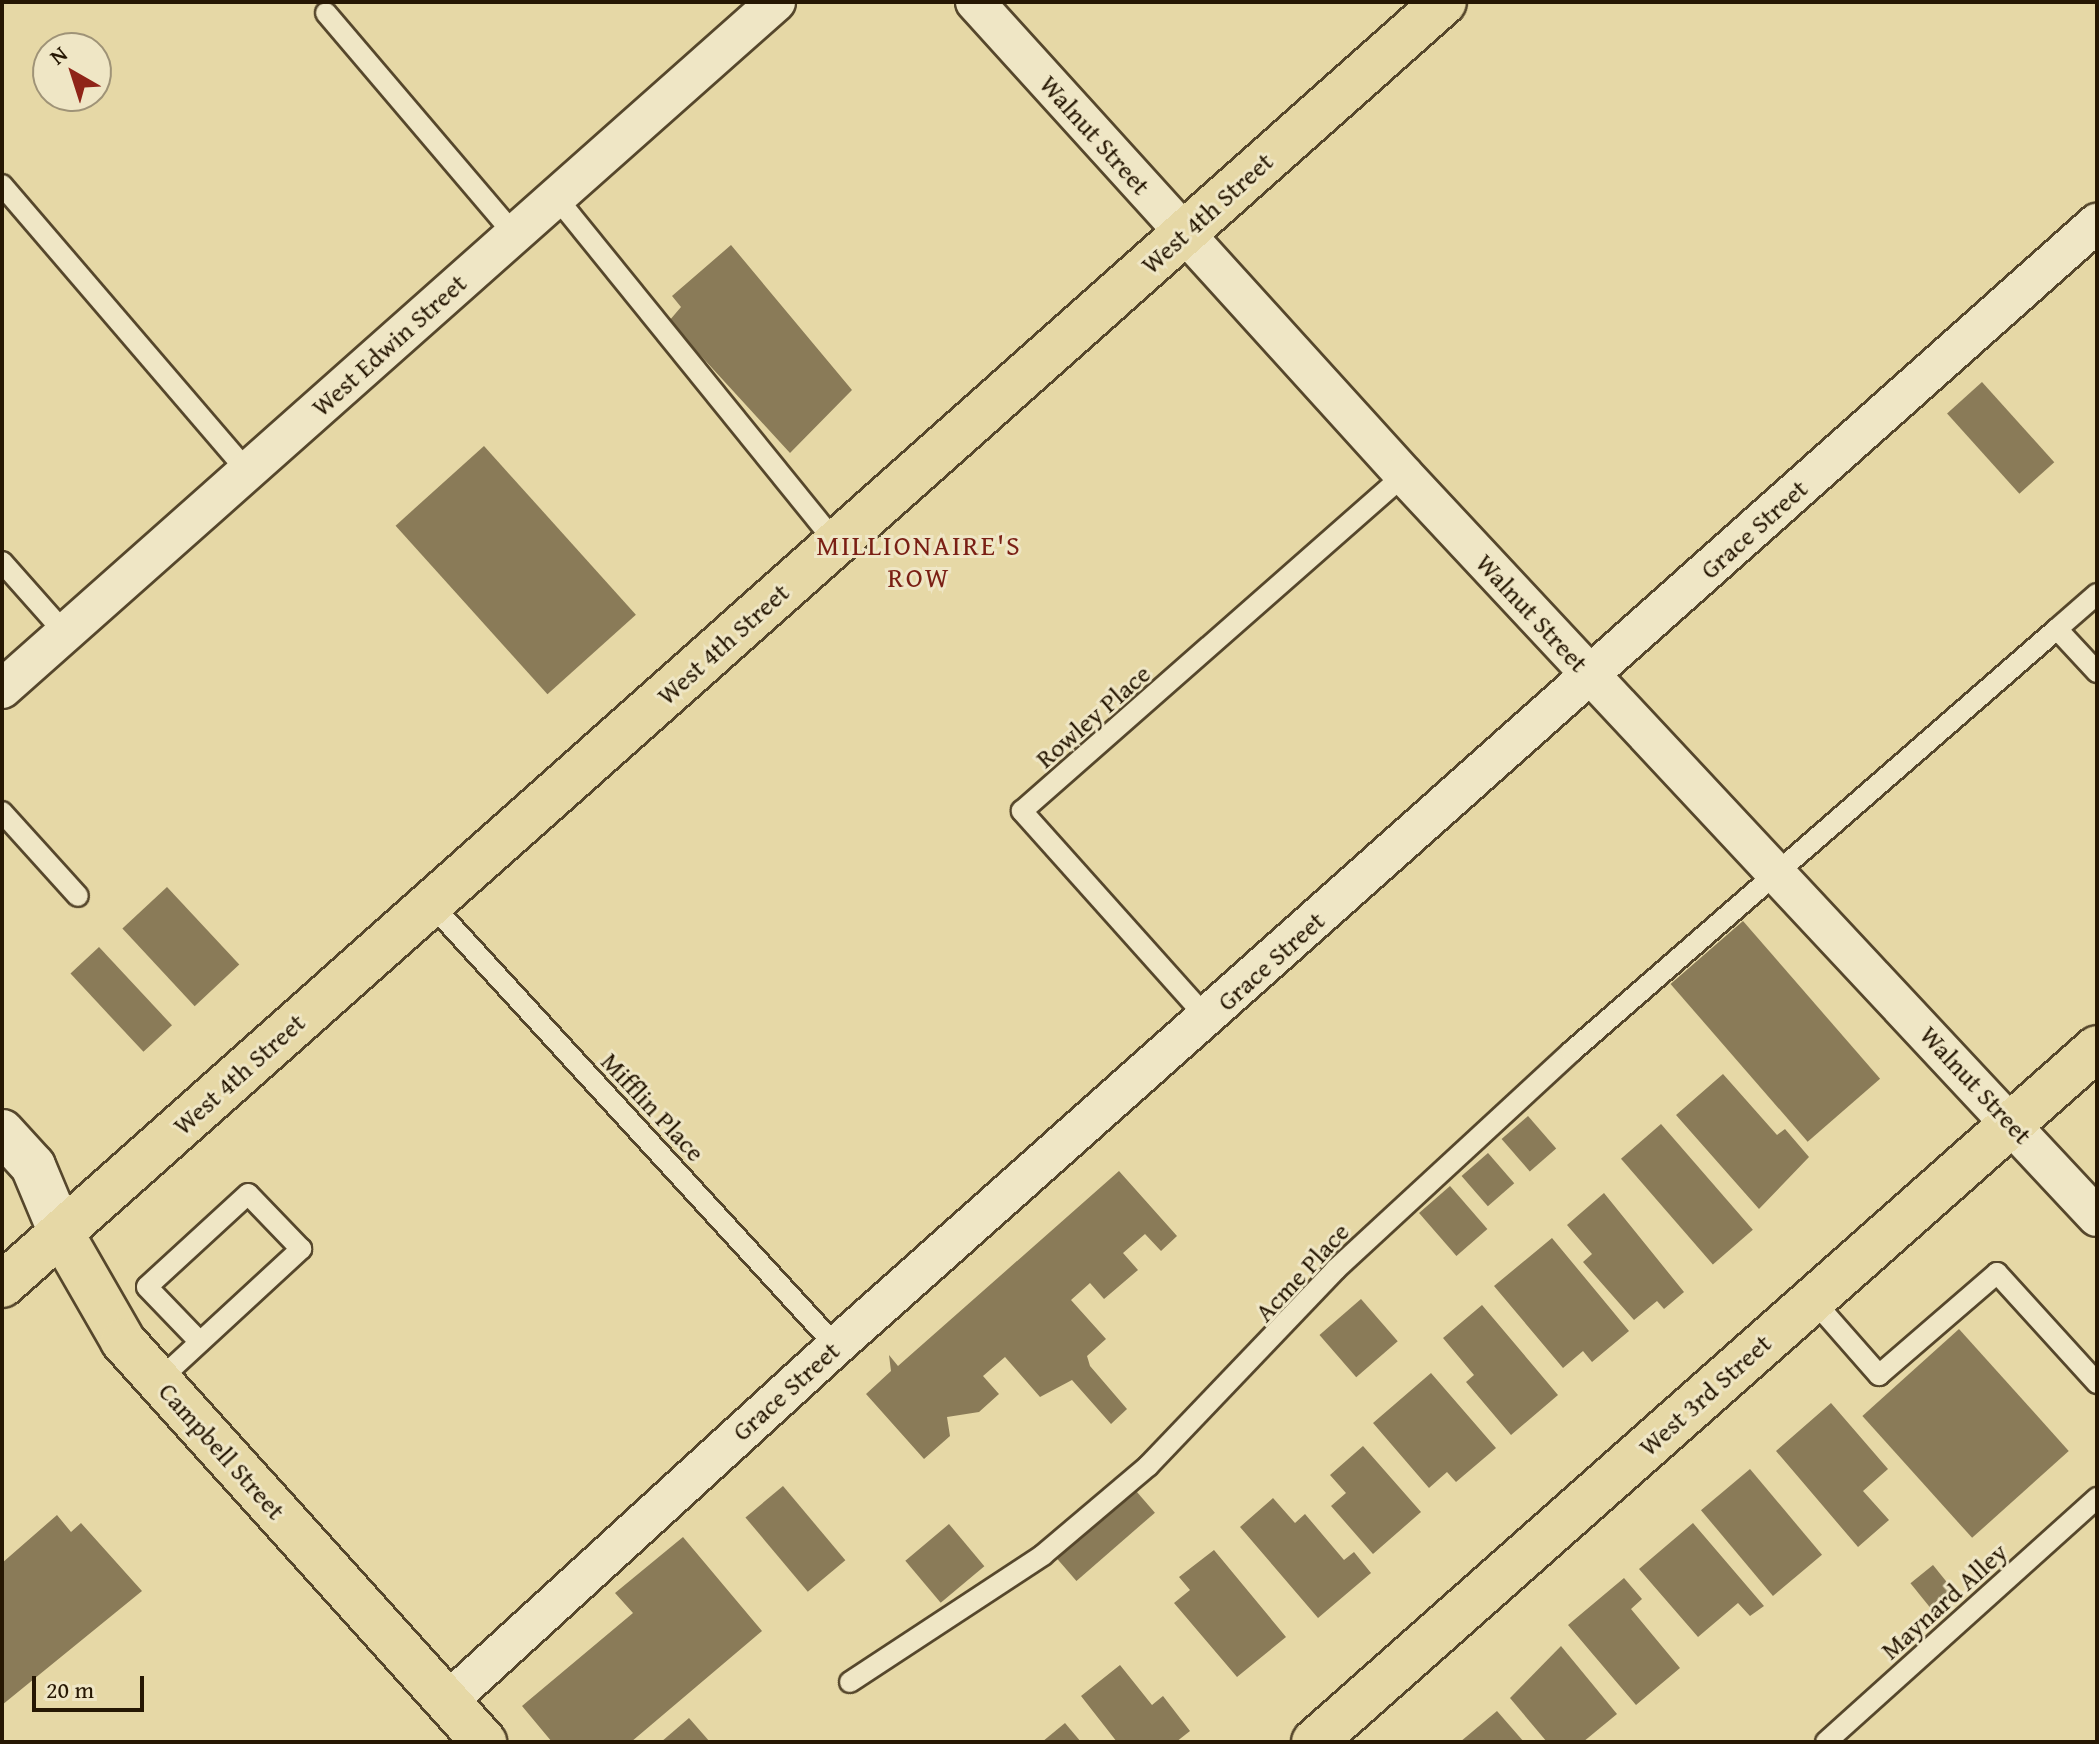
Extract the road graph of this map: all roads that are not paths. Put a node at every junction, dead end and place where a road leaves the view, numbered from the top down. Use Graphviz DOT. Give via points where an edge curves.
graph roads {
  1 [pos="776,2"];
  2 [pos="975,2"];
  3 [pos="1444,2"];
  4 [pos="326,13"];
  5 [pos="2,185"];
  6 [pos="556,197"];
  7 [pos="2097,223"];
  8 [pos="1184,233"];
  9 [pos="514,234"];
  10 [pos="247,471"];
  11 [pos="1404,475"];
  12 [pos="836,543"];
  13 [pos="2,562"];
  14 [pos="2097,594"];
  15 [pos="2057,629"];
  16 [pos="65,633"];
  17 [pos="2097,672"];
  18 [pos="1591,676"];
  19 [pos="2,689"];
  20 [pos="2,812"];
  21 [pos="1773,871"];
  22 [pos="78,896"];
  23 [pos="431,904"];
  24 [pos="1207,1018"];
  25 [pos="2097,1048"];
  26 [pos="2012,1124"];
  27 [pos="2,1132"];
  28 [pos="2097,1217"];
  29 [pos="61,1233"];
  30 [pos="2,1285"];
  31 [pos="1813,1300"];
  32 [pos="200,1342"];
  33 [pos="836,1346"];
  34 [pos="158,1381"];
  35 [pos="2097,1383"];
  36 [pos="2097,1498"];
  37 [pos="850,1682"];
  38 [pos="447,1702"];
  39 [pos="484,1742"];
  40 [pos="1314,1742"];
  41 [pos="1826,1742"];
  1 -- 6 [label="street, West Edwin Street"];
  2 -- 8 [label="street, Walnut Street"];
  3 -- 8 [label="main road, West 4th Street"];
  4 -- 9 [label="lane"];
  5 -- 10 [label="lane"];
  6 -- 9 [label="street, West Edwin Street"];
  6 -- 12 [label="lane"];
  7 -- 18 [label="street, Grace Street"];
  8 -- 11 [label="street, Walnut Street"];
  8 -- 12 [label="main road, West 4th Street"];
  9 -- 10 [label="street, West Edwin Street"];
  10 -- 16 [label="street, West Edwin Street"];
  11 -- 18 [label="street, Walnut Street"];
  11 -- 24 [label="lane, Rowley Place" via="1022,811"];
  12 -- 23 [label="main road, West 4th Street"];
  13 -- 16 [label="lane"];
  14 -- 15 [label="lane, Acme Place"];
  15 -- 17 [label="lane"];
  15 -- 21 [label="lane, Acme Place"];
  16 -- 19 [label="street, West Edwin Street"];
  18 -- 21 [label="street, Walnut Street"];
  18 -- 24 [label="street, Grace Street"];
  20 -- 22 [label="lane"];
  21 -- 26 [label="street, Walnut Street"];
  21 -- 37 [label="lane, Acme Place" via="1336,1269 1148,1466 1043,1555"];
  23 -- 29 [label="main road, West 4th Street"];
  23 -- 33 [label="lane, Mifflin Place"];
  24 -- 33 [label="street, Grace Street"];
  25 -- 26 [label="main road, West 3rd Street"];
  26 -- 28 [label="street, Walnut Street"];
  26 -- 31 [label="main road, West 3rd Street"];
  27 -- 29 [label="street, Campbell Street" via="33,1166"];
  29 -- 30 [label="main road, West 4th Street"];
  29 -- 34 [label="main road, Campbell Street" via="123,1341"];
  31 -- 35 [label="lane" via="1879,1375 1997,1273"];
  31 -- 40 [label="main road, West 3rd Street"];
  32 -- 32 [label="lane" via="301,1249 248,1194 147,1287"];
  32 -- 34 [label="lane"];
  33 -- 38 [label="street, Grace Street"];
  34 -- 38 [label="main road, Campbell Street"];
  36 -- 41 [label="lane, Maynard Alley"];
  38 -- 39 [label="main road, Campbell Street"];
}
